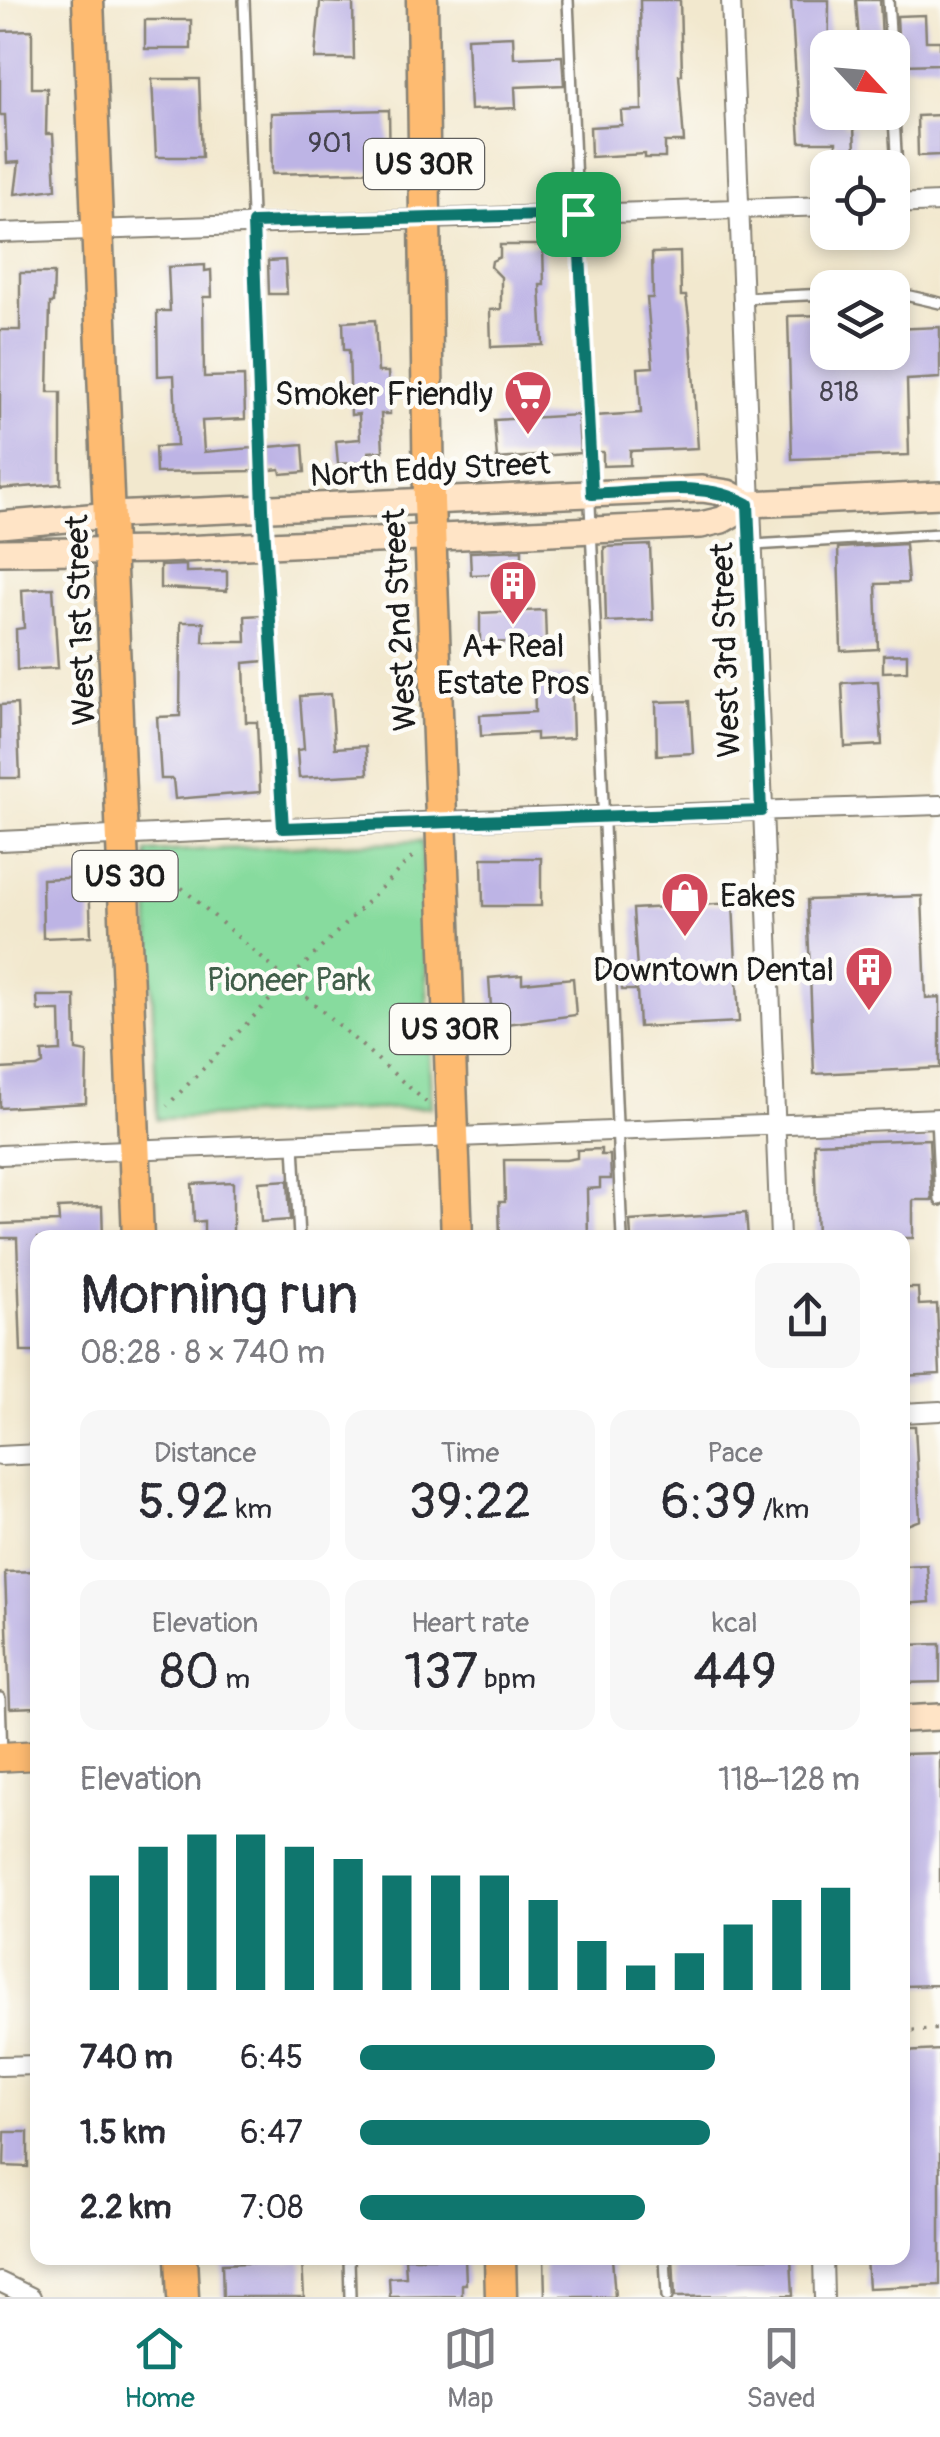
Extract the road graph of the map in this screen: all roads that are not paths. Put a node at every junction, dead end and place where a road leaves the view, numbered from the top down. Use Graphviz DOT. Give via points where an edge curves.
graph roads {
  1 [pos="88,0"];
  2 [pos="244,0"];
  3 [pos="422,0"];
  4 [pos="568,0"];
  5 [pos="731,0"];
  6 [pos="888,0"];
  7 [pos="890,30"];
  8 [pos="940,202"];
  9 [pos="910,203"];
  10 [pos="810,207"];
  11 [pos="738,209"];
  12 [pos="578,214"];
  13 [pos="425,217"];
  14 [pos="253,223"];
  15 [pos="96,228"];
  16 [pos="0,232"];
  17 [pos="810,295"];
  18 [pos="910,296"];
  19 [pos="741,298"];
  20 [pos="940,303"];
  21 [pos="592,494"];
  22 [pos="940,496"];
  23 [pos="428,501"];
  24 [pos="748,504"];
  25 [pos="263,509"];
  26 [pos="111,515"];
  27 [pos="0,524"];
  28 [pos="593,531"];
  29 [pos="940,534"];
  30 [pos="430,538"];
  31 [pos="750,545"];
  32 [pos="265,546"];
  33 [pos="112,550"];
  34 [pos="0,552"];
  35 [pos="940,806"];
  36 [pos="761,811"];
  37 [pos="604,816"];
  38 [pos="443,821"];
  39 [pos="283,828"];
  40 [pos="123,834"];
  41 [pos="0,841"];
  42 [pos="938,1118"];
  43 [pos="775,1125"];
  44 [pos="617,1132"];
  45 [pos="453,1138"];
  46 [pos="294,1145"];
  47 [pos="136,1151"];
  48 [pos="0,1155"];
  49 [pos="940,1200"];
  50 [pos="138,1230"];
  51 [pos="299,1230"];
  52 [pos="458,1230"];
  53 [pos="622,1230"];
  54 [pos="780,1230"];
  55 [pos="940,1411"];
  56 [pos="910,1413"];
  57 [pos="30,1454"];
  58 [pos="0,1456"];
  59 [pos="0,1698"];
  60 [pos="940,1717"];
  61 [pos="910,1718"];
  62 [pos="30,1755"];
  63 [pos="1,1757"];
  64 [pos="30,2064"];
  65 [pos="0,2066"];
  66 [pos="181,2265"];
  67 [pos="349,2265"];
  68 [pos="500,2265"];
  69 [pos="665,2265"];
  70 [pos="823,2265"];
  71 [pos="0,2282"];
  72 [pos="31,2297"];
  73 [pos="182,2297"];
  74 [pos="350,2297"];
  75 [pos="501,2297"];
  76 [pos="667,2297"];
  77 [pos="824,2297"];
  1 -- 15 [label="highway, West 1st Street / US 30"];
  2 -- 14 [label="lane"];
  3 -- 13 [label="highway, West 2nd Street / US 30R"];
  4 -- 12 [label="lane"];
  5 -- 11 [label="street, West 3rd Street"];
  6 -- 7 [label="lane"];
  8 -- 9 [label="street"];
  10 -- 11 [label="street"];
  11 -- 12 [label="street"];
  11 -- 19 [label="street, West 3rd Street"];
  12 -- 13 [label="street"];
  12 -- 21 [label="lane"];
  13 -- 14 [label="street"];
  13 -- 23 [label="highway, West 2nd Street / US 30R"];
  14 -- 15 [label="street"];
  14 -- 25 [label="lane"];
  15 -- 16 [label="street"];
  15 -- 26 [label="highway, West 1st Street / US 30"];
  17 -- 19 [label="lane"];
  18 -- 20 [label="lane"];
  19 -- 24 [label="street, West 3rd Street"];
  21 -- 23 [label="main road, North Eddy Street"];
  21 -- 24 [label="main road, North Eddy Street" via="702,489"];
  21 -- 28 [label="lane"];
  22 -- 24 [label="main road, North Eddy Street"];
  23 -- 25 [label="main road, North Eddy Street"];
  23 -- 30 [label="highway, West 2nd Street / US 30R"];
  24 -- 28 [label="main road, North Eddy Street" via="701,525"];
  24 -- 31 [label="street, West 3rd Street"];
  25 -- 26 [label="main road, North Eddy Street"];
  25 -- 32 [label="lane"];
  26 -- 27 [label="main road, North Eddy Street"];
  26 -- 33 [label="highway, West 1st Street / US 30"];
  28 -- 30 [label="main road, North Eddy Street"];
  28 -- 37 [label="lane"];
  29 -- 31 [label="lane"];
  30 -- 32 [label="main road, North Eddy Street"];
  30 -- 38 [label="highway, West 2nd Street / US 30R"];
  31 -- 36 [label="street, West 3rd Street"];
  32 -- 33 [label="main road, North Eddy Street"];
  32 -- 39 [label="lane"];
  33 -- 34 [label="main road, North Eddy Street"];
  33 -- 40 [label="highway, West 1st Street / US 30"];
  35 -- 36 [label="street"];
  36 -- 37 [label="street"];
  36 -- 43 [label="street, West 3rd Street"];
  37 -- 38 [label="street"];
  37 -- 44 [label="lane"];
  38 -- 39 [label="street"];
  38 -- 45 [label="highway, West 2nd Street / US 30R"];
  39 -- 40 [label="street"];
  40 -- 41 [label="street"];
  40 -- 47 [label="highway, West 1st Street / US 30"];
  42 -- 43 [label="street"];
  42 -- 49 [label="lane"];
  43 -- 44 [label="street"];
  43 -- 54 [label="street, West 3rd Street"];
  44 -- 45 [label="street"];
  44 -- 53 [label="lane"];
  45 -- 46 [label="street"];
  45 -- 52 [label="highway, West 2nd Street / US 30R"];
  46 -- 47 [label="street"];
  46 -- 51 [label="lane"];
  47 -- 48 [label="street"];
  47 -- 50 [label="highway, West 1st Street / US 30"];
  55 -- 56 [label="street"];
  57 -- 58 [label="street"];
  59 -- 63 [label="lane"];
  60 -- 61 [label="main road"];
  62 -- 63 [label="main road"];
  64 -- 65 [label="street"];
  66 -- 73 [label="highway"];
  67 -- 74 [label="lane"];
  68 -- 75 [label="highway"];
  69 -- 76 [label="lane"];
  70 -- 77 [label="street"];
  71 -- 72 [label="street"];
}
